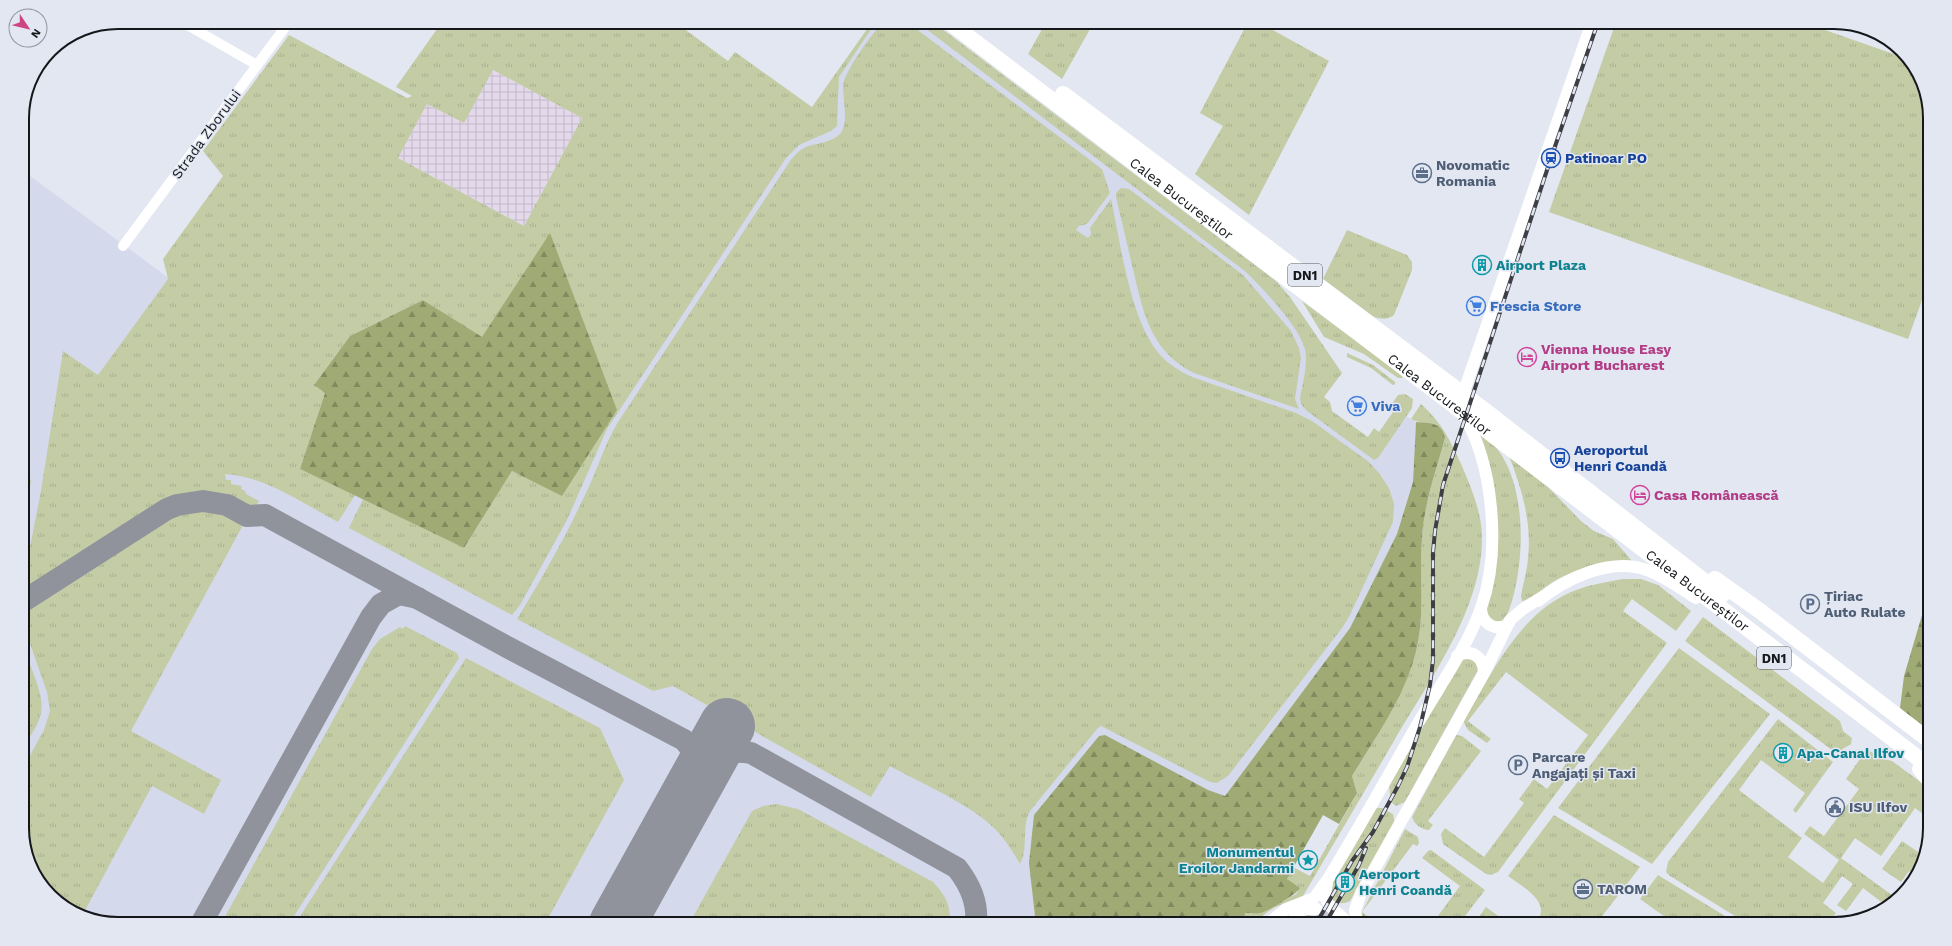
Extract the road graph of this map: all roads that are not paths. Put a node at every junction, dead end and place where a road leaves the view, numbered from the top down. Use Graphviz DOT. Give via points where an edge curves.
graph roads {
  1 [pos="194,29"];
  2 [pos="284,29"];
  3 [pos="958,29"];
  4 [pos="977,29"];
  5 [pos="1590,29"];
  6 [pos="257,65"];
  7 [pos="123,246"];
  8 [pos="1461,401"];
  9 [pos="1637,535"];
  10 [pos="1544,596"];
  11 [pos="1706,604"];
  12 [pos="1481,608"];
  13 [pos="1509,623"];
  14 [pos="1751,624"];
  15 [pos="1504,636"];
  16 [pos="1457,656"];
  17 [pos="1484,673"];
  18 [pos="1911,727"];
  19 [pos="1923,736"];
  20 [pos="1923,749"];
  21 [pos="1894,750"];
  22 [pos="1923,771"];
  23 [pos="1923,771"];
  24 [pos="1328,879"];
  25 [pos="1317,909"];
  26 [pos="1276,917"];
  27 [pos="1284,917"];
  28 [pos="1342,917"];
  29 [pos="1356,917"];
  1 -- 6 [label="street"];
  2 -- 6 [label="street, Strada Zborului"];
  3 -- 8 [label="highway, Calea Bucureștilor / DN1"];
  4 -- 8 [label="highway, Calea Bucureștilor / DN1"];
  5 -- 8 [label="street"];
  6 -- 7 [label="street, Strada Zborului"];
  8 -- 9 [label="highway, Calea Bucureștilor / DN1"];
  8 -- 12 [label="street" via="1485,472 1493,520 1492,550"];
  9 -- 11 [label="highway, DN1" via="1645,556"];
  9 -- 14 [label="highway, Calea Bucureștilor / DN1"];
  9 -- 18 [label="highway, DN1" via="1658,539 1741,597"];
  10 -- 11 [label="street" via="1566,582 1589,573 1632,567 1646,570 1670,581"];
  10 -- 13 [label="street" via="1519,612"];
  10 -- 15 [label="street" via="1525,612"];
  11 -- 21 [label="highway, DN1"];
  12 -- 13 [label="street" via="1484,620 1491,626 1500,628"];
  12 -- 16 [label="street"];
  13 -- 15 [label="street"];
  14 -- 20 [label="highway, Calea Bucureștilor / DN1"];
  14 -- 22 [label="highway, Calea Bucureștilor / DN1"];
  15 -- 17 [label="street"];
  16 -- 17 [label="street" via="1465,653 1475,655 1482,662"];
  16 -- 24 [label="street"];
  17 -- 29 [label="street" via="1361,893 1355,910"];
  18 -- 19 [label="highway, DN1"];
  18 -- 21 [label="highway" via="1914,740 1910,746 1905,750"];
  21 -- 23 [label="highway, DN1"];
  24 -- 26 [label="street" via="1314,898 1286,909"];
  24 -- 28 [label="street" via="1324,893 1325,901"];
  25 -- 27 [label="street" via="1308,908"];
}
